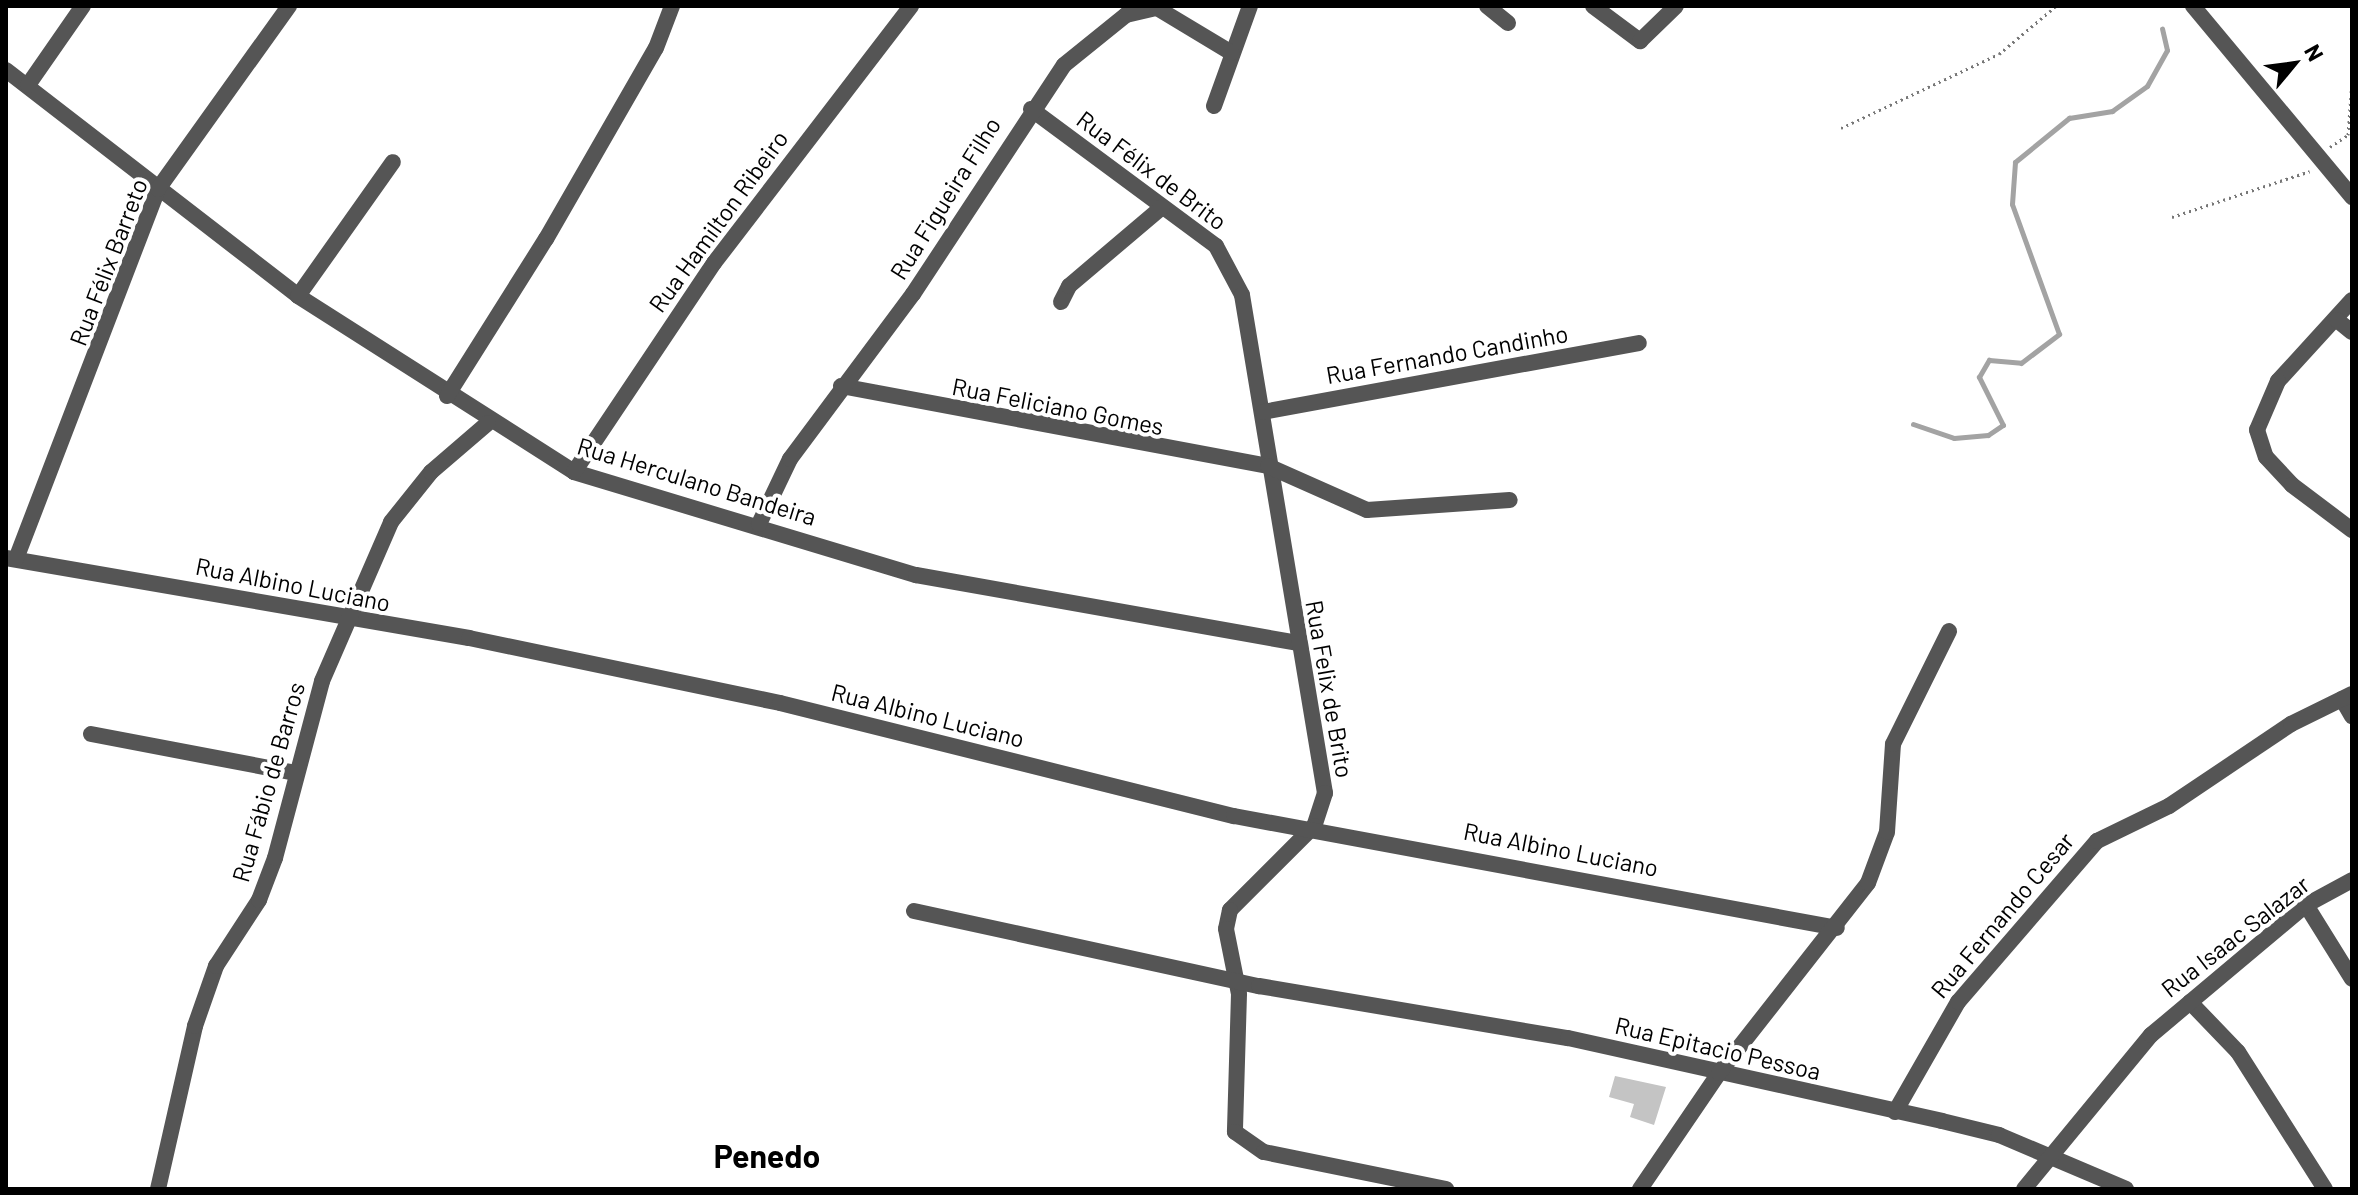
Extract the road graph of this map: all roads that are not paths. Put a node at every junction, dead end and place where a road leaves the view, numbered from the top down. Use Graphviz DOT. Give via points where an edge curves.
graph roads {
  1 [pos="83,6"];
  2 [pos="289,6"];
  3 [pos="672,6"];
  4 [pos="911,6"];
  5 [pos="1250,6"];
  6 [pos="1487,6"];
  7 [pos="1593,6"];
  8 [pos="1676,6"];
  9 [pos="2193,6"];
  10 [pos="1508,23"];
  11 [pos="1232,53"];
  12 [pos="6,70"];
  13 [pos="28,85"];
  14 [pos="1214,106"];
  15 [pos="1031,109"];
  16 [pos="393,162"];
  17 [pos="158,189"];
  18 [pos="2352,197"];
  19 [pos="1162,207"];
  20 [pos="298,296"];
  21 [pos="2352,300"];
  22 [pos="1061,302"];
  23 [pos="2337,320"];
  24 [pos="2352,332"];
  25 [pos="1639,343"];
  26 [pos="841,386"];
  27 [pos="447,396"];
  28 [pos="1263,412"];
  29 [pos="488,423"];
  30 [pos="1268,466"];
  31 [pos="574,472"];
  32 [pos="1510,500"];
  33 [pos="759,524"];
  34 [pos="2352,530"];
  35 [pos="11,558"];
  36 [pos="348,623"];
  37 [pos="1949,631"];
  38 [pos="1296,643"];
  39 [pos="2347,696"];
  40 [pos="2352,716"];
  41 [pos="91,734"];
  42 [pos="295,773"];
  43 [pos="1314,826"];
  44 [pos="2352,880"];
  45 [pos="2306,905"];
  46 [pos="914,911"];
  47 [pos="1837,928"];
  48 [pos="2352,979"];
  49 [pos="1239,986"];
  50 [pos="2190,1002"];
  51 [pos="1719,1073"];
  52 [pos="1895,1112"];
  53 [pos="2047,1157"];
  54 [pos="1387,1183"];
  55 [pos="158,1189"];
  56 [pos="1446,1189"];
  57 [pos="1640,1189"];
  58 [pos="2024,1189"];
  59 [pos="2126,1189"];
  60 [pos="2325,1189"];
  1 -- 13 [label="street"];
  2 -- 17 [label="street, Rua Félix Barreto"];
  3 -- 27 [label="street" via="656,48 554,225"];
  4 -- 31 [label="street, Rua Hamilton Ribeiro" via="714,263"];
  5 -- 11 [label="street"];
  6 -- 10 [label="street"];
  7 -- 8 [label="street" via="1635,40 1652,34"];
  9 -- 18 [label="street"];
  11 -- 14 [label="street"];
  11 -- 15 [label="street, Rua Figueira Filho" via="1175,14 1144,9 1090,40"];
  12 -- 13 [label="street, Rua Herculano Bandeira"];
  13 -- 17 [label="street, Rua Herculano Bandeira"];
  15 -- 19 [label="street, Rua Félix de Brito"];
  15 -- 26 [label="street, Rua Figueira Filho" via="913,294"];
  16 -- 20 [label="street"];
  17 -- 20 [label="street, Rua Herculano Bandeira"];
  17 -- 35 [label="street, Rua Félix Barreto"];
  19 -- 22 [label="street" via="1069,286"];
  19 -- 28 [label="street, Rua Félix de Brito" via="1232,266"];
  20 -- 27 [label="street, Rua Herculano Bandeira"];
  21 -- 23 [label="street"];
  23 -- 24 [label="street"];
  23 -- 34 [label="street" via="2278,381 2257,430 2266,457 2292,485"];
  25 -- 28 [label="street, Rua Fernando Candinho"];
  26 -- 30 [label="street, Rua Feliciano Gomes"];
  26 -- 33 [label="street, Rua Figueira Filho" via="790,459"];
  27 -- 29 [label="street, Rua Herculano Bandeira"];
  28 -- 30 [label="street, Rua Félix de Brito"];
  29 -- 31 [label="street, Rua Herculano Bandeira"];
  29 -- 36 [label="street, Rua Fábio de Barros" via="431,472 391,522"];
  30 -- 32 [label="street, Rua Feliciano Gomes" via="1367,510"];
  30 -- 38 [label="street, Rua Felix de Brito"];
  31 -- 33 [label="street, Rua Herculano Bandeira"];
  33 -- 38 [label="street, Rua Herculano Bandeira" via="916,575"];
  35 -- 36 [label="street, Rua Albino Luciano"];
  36 -- 42 [label="street, Rua Fábio de Barros"];
  36 -- 43 [label="street, Rua Albino Luciano" via="469,638 780,703 1219,813"];
  37 -- 47 [label="street" via="1893,744 1883,853"];
  38 -- 43 [label="street, Rua Felix de Brito" via="1325,793"];
  39 -- 40 [label="street"];
  39 -- 52 [label="street, Rua Fernando Cesar" via="2291,724 2169,806 2097,841 1958,1002"];
  41 -- 42 [label="street"];
  42 -- 55 [label="street, Rua Fábio de Barros" via="259,900 216,966 195,1026"];
  43 -- 47 [label="street, Rua Albino Luciano"];
  43 -- 49 [label="street" via="1230,910 1226,929"];
  44 -- 45 [label="street, Rua Isaac Salazar"];
  45 -- 48 [label="street"];
  45 -- 50 [label="street, Rua Isaac Salazar"];
  46 -- 49 [label="street"];
  47 -- 51 [label="street"];
  49 -- 51 [label="street, Rua Epitacio Pessoa" via="1568,1038"];
  49 -- 54 [label="street" via="1233,1105 1239,1139 1264,1152"];
  50 -- 53 [label="street, Rua Isaac Salazar" via="2151,1035"];
  50 -- 60 [label="street" via="2238,1052"];
  51 -- 52 [label="street, Rua Epitacio Pessoa"];
  51 -- 57 [label="street"];
  52 -- 53 [label="street, Rua Epitacio Pessoa" via="1999,1135"];
  53 -- 58 [label="street, Rua Isaac Salazar"];
  53 -- 59 [label="street, Rua Epitacio Pessoa"];
  54 -- 56 [label="street"];
}
